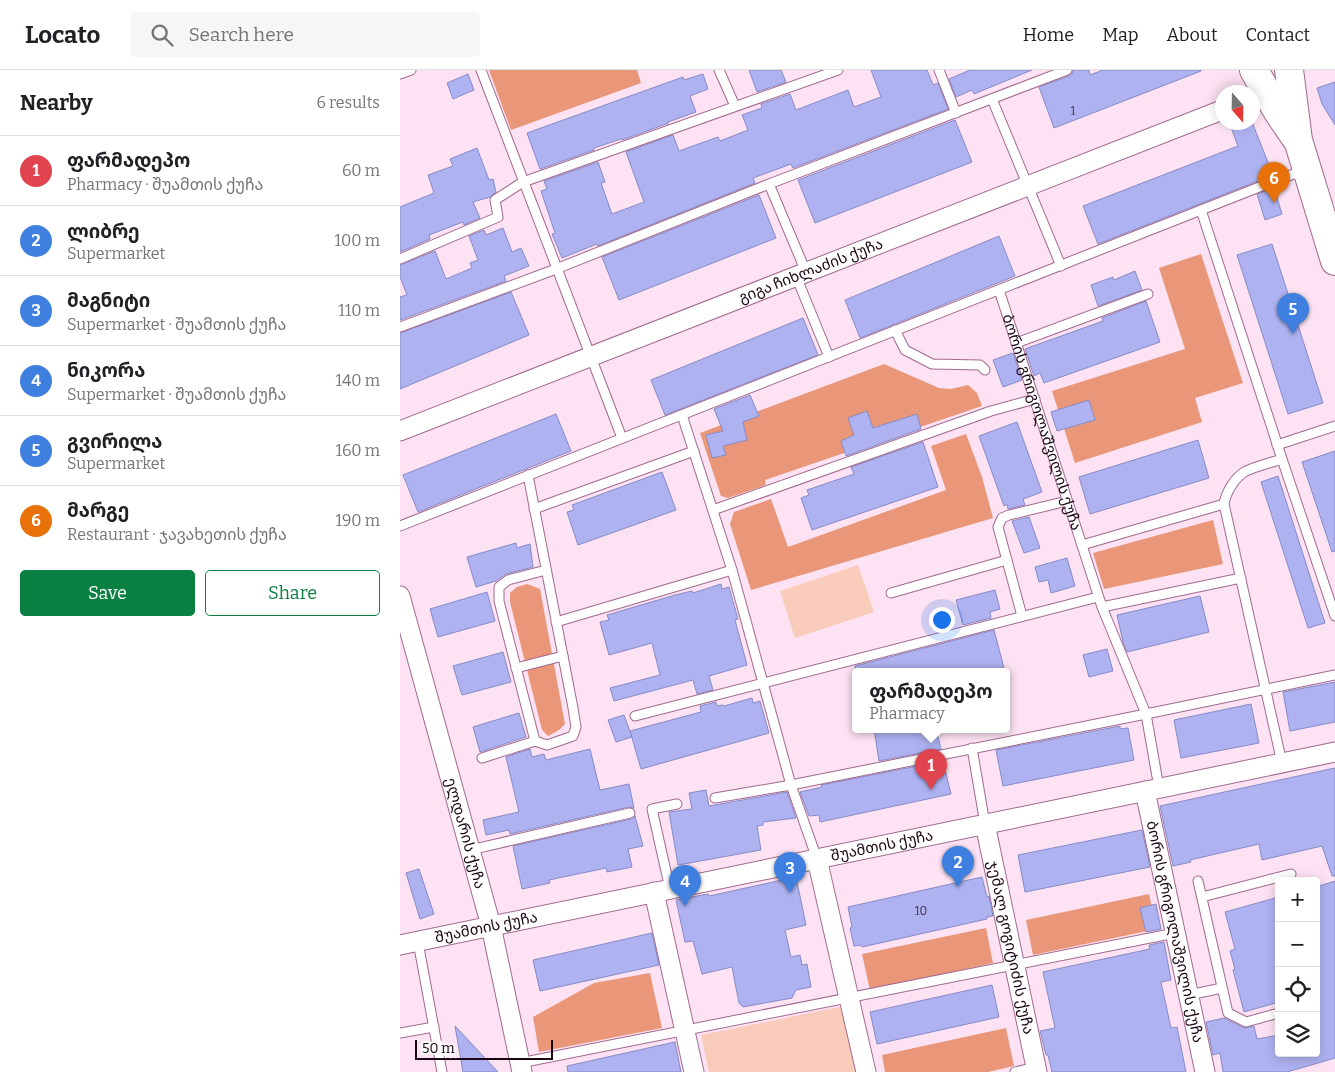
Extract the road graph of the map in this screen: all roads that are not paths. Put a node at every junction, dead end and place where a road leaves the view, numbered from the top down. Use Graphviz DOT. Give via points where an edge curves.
graph roads {
  1 [pos="411,70"];
  2 [pos="481,70"];
  3 [pos="719,70"];
  4 [pos="838,70"];
  5 [pos="940,70"];
  6 [pos="1067,70"];
  7 [pos="1289,70"];
  8 [pos="400,74"];
  9 [pos="1260,90"];
  10 [pos="992,99"];
  11 [pos="735,106"];
  12 [pos="956,113"];
  13 [pos="1215,113"];
  14 [pos="1298,140"];
  15 [pos="1307,169"];
  16 [pos="523,182"];
  17 [pos="769,184"];
  18 [pos="1028,185"];
  19 [pos="1200,210"];
  20 [pos="400,259"];
  21 [pos="1335,260"];
  22 [pos="1061,266"];
  23 [pos="556,268"];
  24 [pos="801,274"];
  25 [pos="999,290"];
  26 [pos="1148,294"];
  27 [pos="400,327"];
  28 [pos="895,330"];
  29 [pos="1016,343"];
  30 [pos="590,356"];
  31 [pos="829,356"];
  32 [pos="985,370"];
  33 [pos="1034,399"];
  34 [pos="682,415"];
  35 [pos="1335,426"];
  36 [pos="400,431"];
  37 [pos="622,438"];
  38 [pos="1277,445"];
  39 [pos="694,451"];
  40 [pos="1282,459"];
  41 [pos="528,475"];
  42 [pos="1068,501"];
  43 [pos="1224,504"];
  44 [pos="534,509"];
  45 [pos="713,510"];
  46 [pos="400,526"];
  47 [pos="1082,545"];
  48 [pos="1007,560"];
  49 [pos="546,570"];
  50 [pos="732,570"];
  51 [pos="1241,578"];
  52 [pos="891,593"];
  53 [pos="400,596"];
  54 [pos="1098,597"];
  55 [pos="1102,607"];
  56 [pos="1022,616"];
  57 [pos="1335,616"];
  58 [pos="556,622"];
  59 [pos="563,656"];
  60 [pos="516,668"];
  61 [pos="1335,675"];
  62 [pos="763,683"];
  63 [pos="1266,689"];
  64 [pos="1146,714"];
  65 [pos="635,716"];
  66 [pos="535,741"];
  67 [pos="972,748"];
  68 [pos="1335,752"];
  69 [pos="482,758"];
  70 [pos="1282,763"];
  71 [pos="791,785"];
  72 [pos="1152,790"];
  73 [pos="715,798"];
  74 [pos="677,804"];
  75 [pos="630,813"];
  76 [pos="985,824"];
  77 [pos="470,850"];
  78 [pos="817,859"];
  79 [pos="1291,874"];
  80 [pos="1198,881"];
  81 [pos="662,891"];
  82 [pos="1202,897"];
  83 [pos="491,926"];
  84 [pos="1175,933"];
  85 [pos="409,943"];
  86 [pos="1014,965"];
  87 [pos="1222,988"];
  88 [pos="1188,995"];
  89 [pos="849,998"];
  90 [pos="1275,1014"];
  91 [pos="434,1027"];
  92 [pos="685,1030"];
  93 [pos="400,1033"];
  94 [pos="521,1068"];
  95 [pos="1037,1070"];
  96 [pos="442,1072"];
  97 [pos="694,1072"];
  98 [pos="866,1072"];
  99 [pos="1015,1072"];
  100 [pos="1205,1072"];
  1 -- 8 [label="lane"];
  2 -- 16 [label="lane"];
  3 -- 11 [label="lane"];
  4 -- 11 [label="lane"];
  5 -- 12 [label="lane"];
  6 -- 10 [label="lane"];
  7 -- 14 [label="main road"];
  9 -- 14 [label="main road"];
  10 -- 12 [label="lane"];
  10 -- 18 [label="lane"];
  11 -- 16 [label="lane"];
  12 -- 17 [label="lane"];
  13 -- 18 [label="street, გიგა ჩიხლაძის ქუჩა"];
  14 -- 15 [label="main road"];
  15 -- 19 [label="lane"];
  15 -- 21 [label="main road"];
  16 -- 20 [label="lane" via="495,200 498,218"];
  16 -- 23 [label="lane"];
  17 -- 23 [label="lane"];
  17 -- 24 [label="lane"];
  18 -- 22 [label="lane"];
  18 -- 24 [label="street, გიგა ჩიხლაძის ქუჩა"];
  19 -- 22 [label="lane"];
  19 -- 38 [label="lane"];
  22 -- 25 [label="lane"];
  23 -- 27 [label="lane"];
  23 -- 30 [label="lane"];
  24 -- 30 [label="street, გიგა ჩიხლაძის ქუჩა"];
  24 -- 31 [label="lane"];
  25 -- 28 [label="lane"];
  25 -- 29 [label="lane, ბორის გრიგოლაშვილის ქუჩა"];
  26 -- 29 [label="lane"];
  28 -- 31 [label="lane"];
  28 -- 32 [label="lane" via="905,350 932,364 980,365"];
  29 -- 33 [label="lane, ბორის გრიგოლაშვილის ქუჩა"];
  30 -- 36 [label="street, გიგა ჩიხლაძის ქუჩა"];
  30 -- 37 [label="lane"];
  31 -- 34 [label="lane"];
  33 -- 42 [label="lane, ბორის გრიგოლაშვილის ქუჩა"];
  33 -- 45 [label="lane" via="991,411"];
  34 -- 37 [label="lane"];
  34 -- 39 [label="lane"];
  35 -- 38 [label="lane"];
  37 -- 41 [label="lane"];
  38 -- 40 [label="lane"];
  39 -- 44 [label="lane"];
  39 -- 45 [label="lane"];
  40 -- 43 [label="lane" via="1245,472 1226,494"];
  40 -- 57 [label="lane"];
  41 -- 44 [label="lane"];
  41 -- 46 [label="lane"];
  42 -- 47 [label="lane, ბორის გრიგოლაშვილის ქუჩა"];
  42 -- 48 [label="lane" via="1002,518 998,527"];
  43 -- 47 [label="lane"];
  43 -- 51 [label="lane"];
  44 -- 49 [label="lane"];
  45 -- 50 [label="lane"];
  47 -- 54 [label="lane, ბორის გრიგოლაშვილის ქუჩა"];
  48 -- 52 [label="lane"];
  48 -- 56 [label="lane"];
  49 -- 58 [label="lane"];
  49 -- 60 [label="lane" via="508,580 499,587 499,601"];
  50 -- 58 [label="lane"];
  50 -- 62 [label="lane"];
  51 -- 55 [label="lane"];
  51 -- 63 [label="lane"];
  53 -- 77 [label="street, ელდარის ქუჩა"];
  54 -- 55 [label="lane, ბორის გრიგოლაშვილის ქუჩა"];
  54 -- 56 [label="lane"];
  55 -- 64 [label="lane, ბორის გრიგოლაშვილის ქუჩა"];
  56 -- 62 [label="lane"];
  58 -- 59 [label="lane"];
  59 -- 60 [label="lane"];
  59 -- 66 [label="lane" via="576,727 573,736 547,744"];
  60 -- 66 [label="lane"];
  61 -- 63 [label="lane"];
  62 -- 65 [label="lane"];
  62 -- 71 [label="lane"];
  63 -- 64 [label="lane"];
  63 -- 70 [label="lane"];
  64 -- 67 [label="lane"];
  64 -- 72 [label="lane, ბორის გრიგოლაშვილის ქუჩა"];
  66 -- 69 [label="lane"];
  67 -- 71 [label="lane"];
  67 -- 76 [label="lane"];
  68 -- 70 [label="street, შუამთის ქუჩა"];
  70 -- 72 [label="street, შუამთის ქუჩა"];
  71 -- 73 [label="lane"];
  71 -- 78 [label="lane"];
  72 -- 76 [label="street, შუამთის ქუჩა"];
  72 -- 84 [label="street, ბორის გრიგოლაშვილის ქუჩა"];
  74 -- 81 [label="lane" via="652,809"];
  75 -- 77 [label="lane"];
  76 -- 78 [label="street, შუამთის ქუჩა"];
  76 -- 86 [label="street, ჯემალ გოგიტიძის ქუჩა"];
  77 -- 83 [label="street, ელდარის ქუჩა"];
  78 -- 81 [label="street, შუამთის ქუჩა"];
  78 -- 89 [label="street"];
  79 -- 82 [label="lane"];
  80 -- 82 [label="lane"];
  81 -- 83 [label="street, შუამთის ქუჩა"];
  81 -- 92 [label="street"];
  82 -- 87 [label="lane"];
  83 -- 85 [label="street, შუამთის ქუჩა"];
  83 -- 94 [label="street, ელდარის ქუჩა"];
  84 -- 86 [label="lane"];
  84 -- 88 [label="street, ბორის გრიგოლაშვილის ქუჩა"];
  85 -- 91 [label="lane"];
  86 -- 89 [label="lane"];
  86 -- 95 [label="street, ჯემალ გოგიტიძის ქუჩა"];
  87 -- 88 [label="lane"];
  87 -- 90 [label="lane" via="1228,1013 1246,1022"];
  88 -- 100 [label="street, ბორის გრიგოლაშვილის ქუჩა"];
  89 -- 92 [label="lane"];
  89 -- 98 [label="street"];
  91 -- 93 [label="lane"];
  91 -- 96 [label="lane"];
  92 -- 94 [label="lane"];
  92 -- 97 [label="street"];
  95 -- 99 [label="lane"];
}
